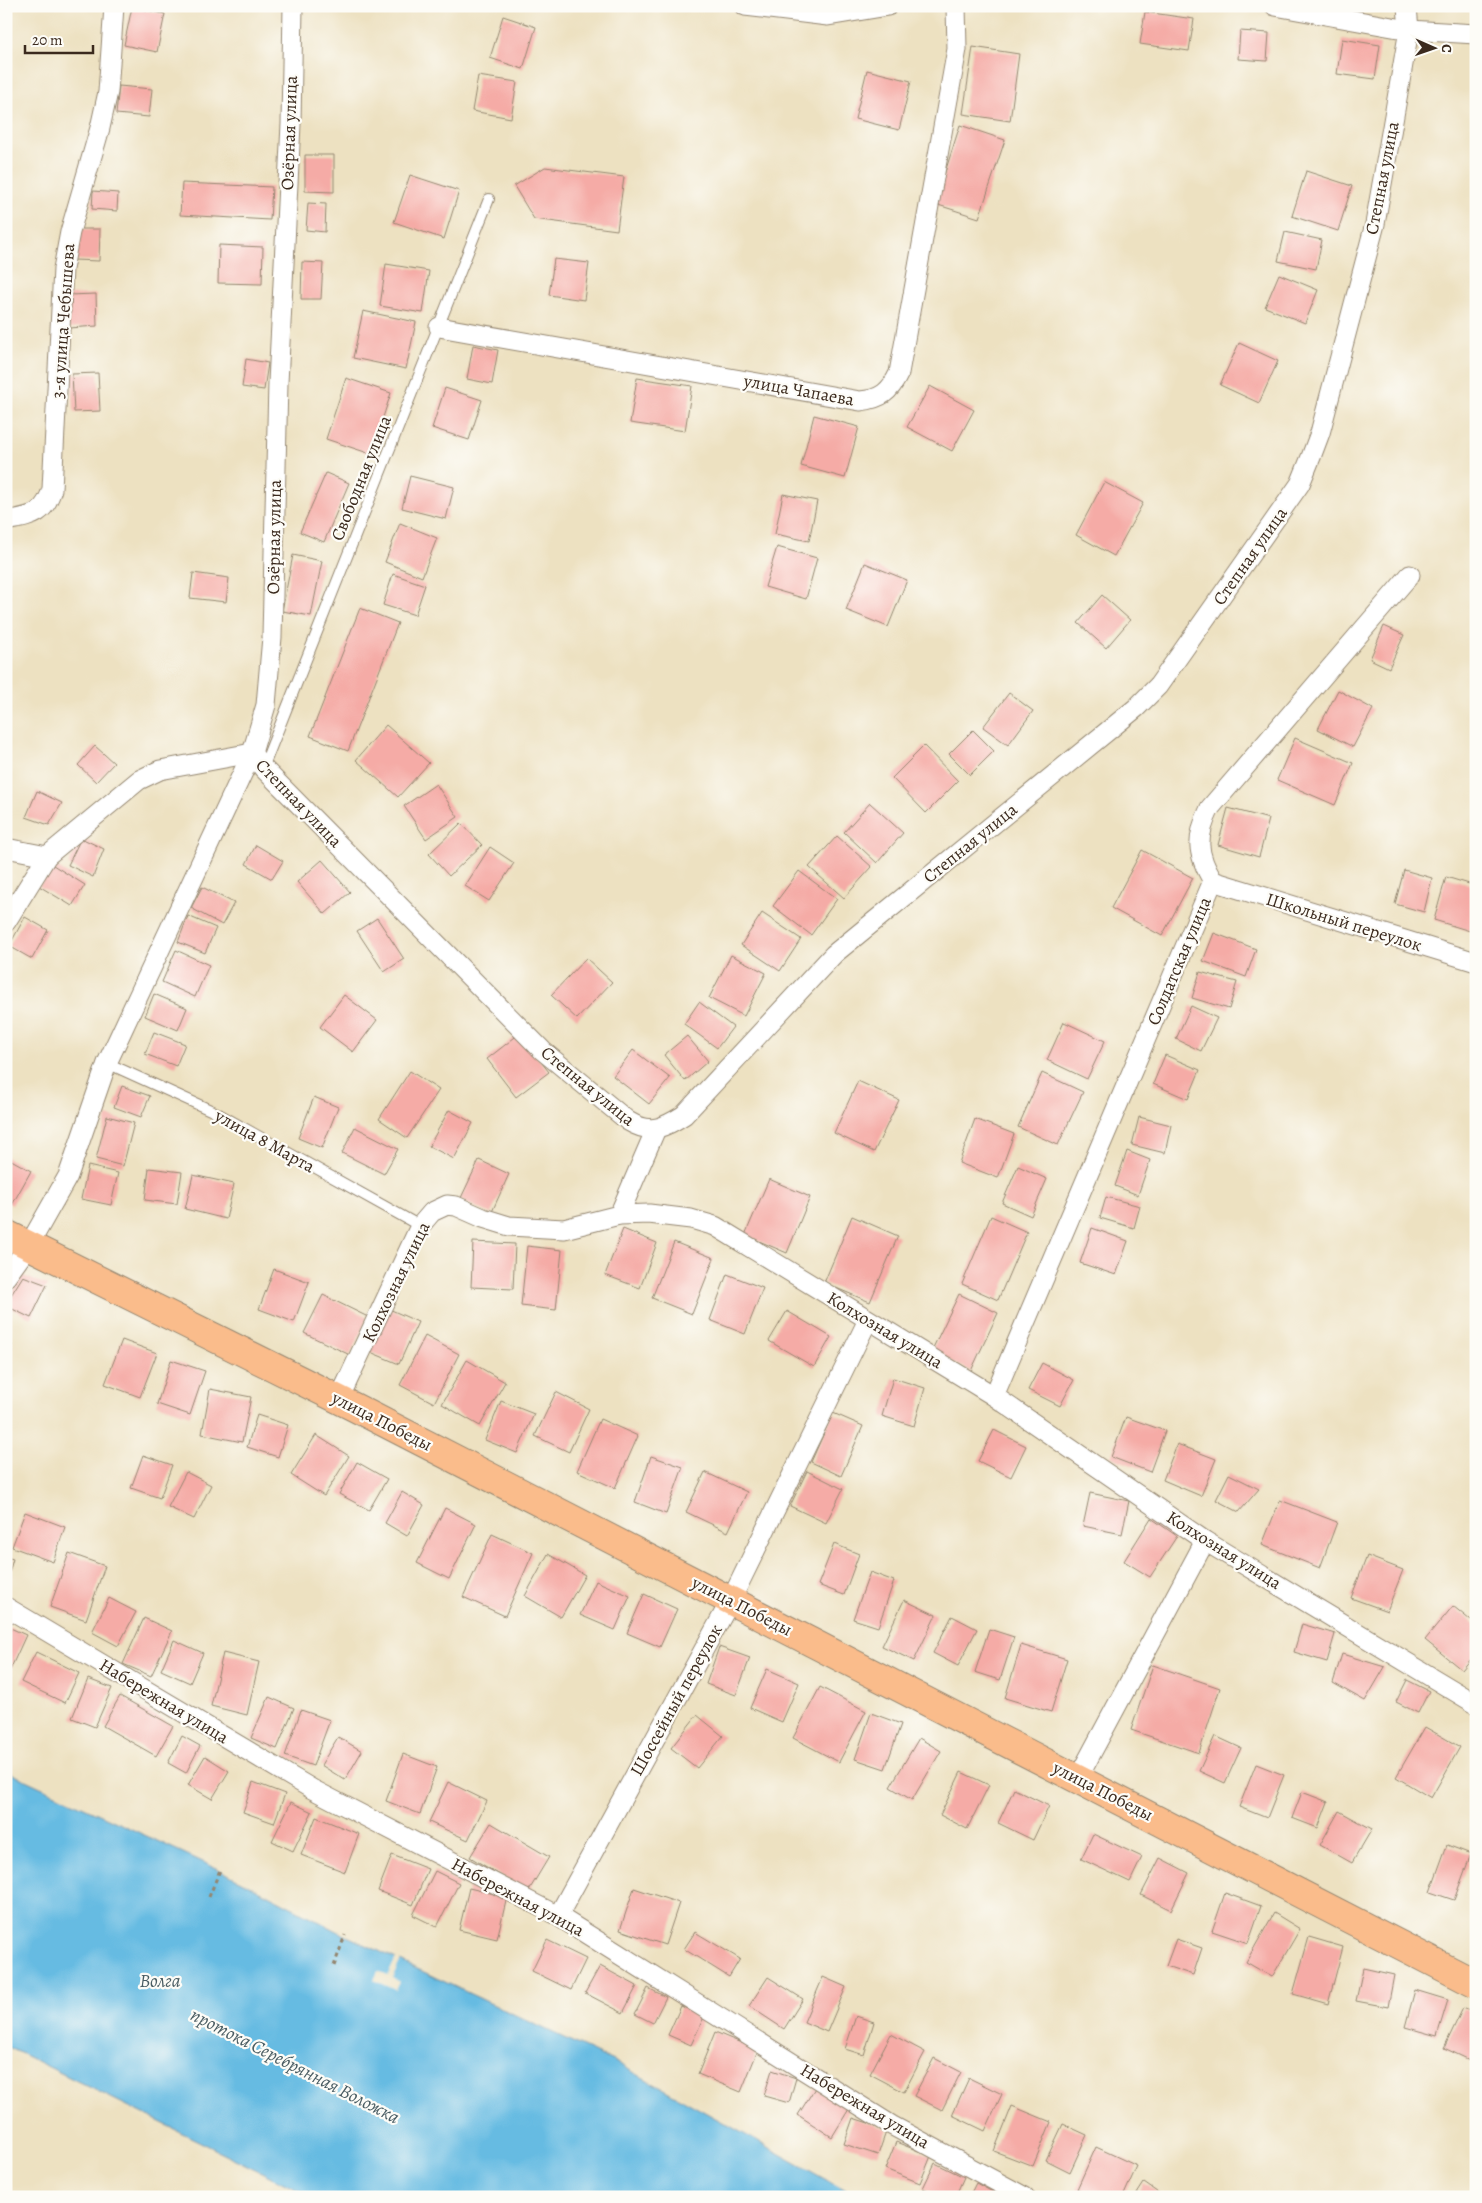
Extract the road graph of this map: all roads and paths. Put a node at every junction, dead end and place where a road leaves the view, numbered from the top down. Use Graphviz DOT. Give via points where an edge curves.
graph roads {
  1 [pos="114,6"];
  2 [pos="293,6"];
  3 [pos="745,6"];
  4 [pos="888,6"];
  5 [pos="956,6"];
  6 [pos="1275,6"];
  7 [pos="1407,6"];
  8 [pos="1409,30"];
  9 [pos="1476,34"];
  10 [pos="488,200"];
  11 [pos="439,327"];
  12 [pos="6,521"];
  13 [pos="1410,574"];
  14 [pos="257,760"];
  15 [pos="6,848"];
  16 [pos="47,856"];
  17 [pos="1213,881"];
  18 [pos="6,922"];
  19 [pos="1476,962"];
  20 [pos="107,1063"];
  21 [pos="656,1129"];
  22 [pos="619,1215"];
  23 [pos="420,1226"];
  24 [pos="18,1239"];
  25 [pos="6,1277"];
  26 [pos="868,1320"];
  27 [pos="994,1396"];
  28 [pos="340,1399"];
  29 [pos="1205,1541"];
  30 [pos="731,1600"];
  31 [pos="6,1606"];
  32 [pos="1476,1704"];
  33 [pos="1078,1778"];
  34 [pos="220,1870"];
  35 [pos="209,1898"];
  36 [pos="558,1916"];
  37 [pos="345,1935"];
  38 [pos="334,1966"];
  39 [pos="1476,1984"];
  40 [pos="1025,2197"];
  1 -- 12 [label="street, 3-я улица Чебышева" via="108,92 70,232 64,269 52,488 40,512"];
  2 -- 14 [label="street, Озёрная улица" via="272,637"];
  3 -- 4 [label="street" via="828,16"];
  5 -- 11 [label="street, улица Чапаева" via="956,49 901,364 893,386 885,394 873,400 860,401"];
  6 -- 8 [label="street"];
  7 -- 8 [label="street, Степная улица"];
  8 -- 9 [label="street"];
  8 -- 21 [label="street, Степная улица" via="1375,224 1320,433 1300,484 1158,686 1136,708 834,954 684,1115"];
  10 -- 11 [label="lane, Свободная улица"];
  11 -- 14 [label="lane, Свободная улица"];
  13 -- 17 [label="street, Солдатская улица" via="1210,808 1202,824 1198,846 1204,867"];
  14 -- 16 [label="street" via="160,770 139,780"];
  14 -- 20 [label="street"];
  14 -- 21 [label="street, Степная улица" via="543,1051 628,1121 640,1129"];
  15 -- 16 [label="street"];
  16 -- 18 [label="street"];
  17 -- 19 [label="street, Школьный переулок"];
  17 -- 27 [label="street, Солдатская улица"];
  20 -- 23 [label="lane, улица 8 Марта" via="216,1113"];
  20 -- 24 [label="street" via="68,1176"];
  21 -- 22 [label="street"];
  22 -- 23 [label="street, Колхозная улица" via="564,1229 509,1226 447,1205 432,1212"];
  22 -- 26 [label="street, Колхозная улица" via="648,1214 691,1219 715,1226"];
  23 -- 28 [label="street, Колхозная улица"];
  24 -- 25 [label="street"];
  24 -- 28 [label="main road, улица Победы"];
  26 -- 27 [label="street, Колхозная улица"];
  26 -- 30 [label="street, Шоссейный переулок"];
  27 -- 29 [label="street, Колхозная улица"];
  28 -- 30 [label="main road, улица Победы"];
  29 -- 32 [label="street, Колхозная улица"];
  29 -- 33 [label="street"];
  30 -- 33 [label="main road, улица Победы"];
  30 -- 36 [label="street, Шоссейный переулок"];
  31 -- 36 [label="street, Набережная улица" via="312,1789"];
  33 -- 39 [label="main road, улица Победы"];
  34 -- 35 [label="path"];
  36 -- 40 [label="street, Набережная улица" via="891,2125"];
  37 -- 38 [label="path"];
}
